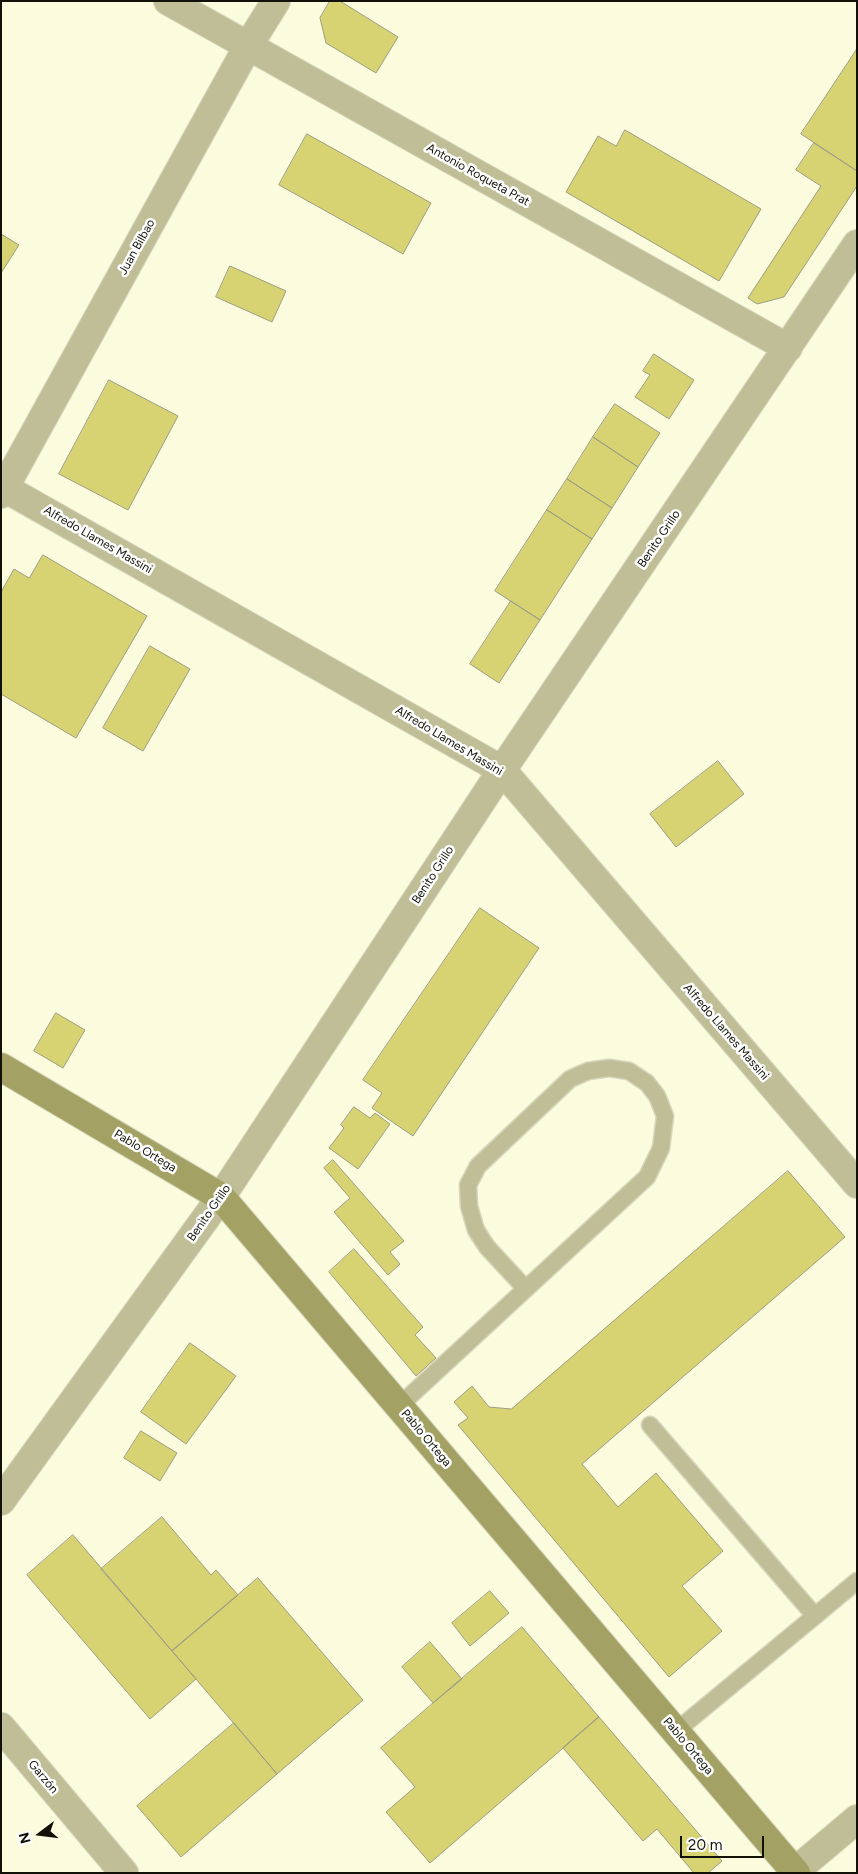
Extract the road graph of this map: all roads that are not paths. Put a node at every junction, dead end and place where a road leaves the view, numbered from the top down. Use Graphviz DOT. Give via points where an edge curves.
graph roads {
  1 [pos="168,1"];
  2 [pos="276,1"];
  3 [pos="248,46"];
  4 [pos="857,244"];
  5 [pos="788,348"];
  6 [pos="2,489"];
  7 [pos="502,770"];
  8 [pos="1,1067"];
  9 [pos="857,1184"];
  10 [pos="222,1197"];
  11 [pos="526,1289"];
  12 [pos="399,1406"];
  13 [pos="650,1425"];
  14 [pos="1,1501"];
  15 [pos="857,1582"];
  16 [pos="815,1616"];
  17 [pos="1,1727"];
  18 [pos="676,1731"];
  19 [pos="857,1818"];
  20 [pos="794,1872"];
  21 [pos="124,1873"];
  1 -- 3 [label="street, Antonio Roqueta Prat"];
  2 -- 3 [label="street, Juan Bilbao"];
  3 -- 5 [label="street, Antonio Roqueta Prat"];
  3 -- 6 [label="street, Juan Bilbao"];
  4 -- 5 [label="street, Benito Grillo"];
  5 -- 7 [label="street, Benito Grillo"];
  6 -- 7 [label="street, Alfredo Llames Massini"];
  7 -- 9 [label="street, Alfredo Llames Massini"];
  7 -- 10 [label="street, Benito Grillo"];
  8 -- 10 [label="street, Pablo Ortega"];
  10 -- 12 [label="street, Pablo Ortega"];
  10 -- 14 [label="street, Benito Grillo"];
  11 -- 11 [label="lane" via="647,1177 654,1163 661,1148 665,1116 657,1096 629,1071 610,1068 588,1071 570,1079 478,1166 468,1185 469,1206 476,1230 487,1247"];
  11 -- 12 [label="lane"];
  12 -- 18 [label="street, Pablo Ortega"];
  13 -- 16 [label="lane"];
  15 -- 16 [label="lane"];
  16 -- 18 [label="lane"];
  17 -- 21 [label="street, Garzón"];
  18 -- 20 [label="street, Pablo Ortega"];
  19 -- 20 [label="street"];
}
